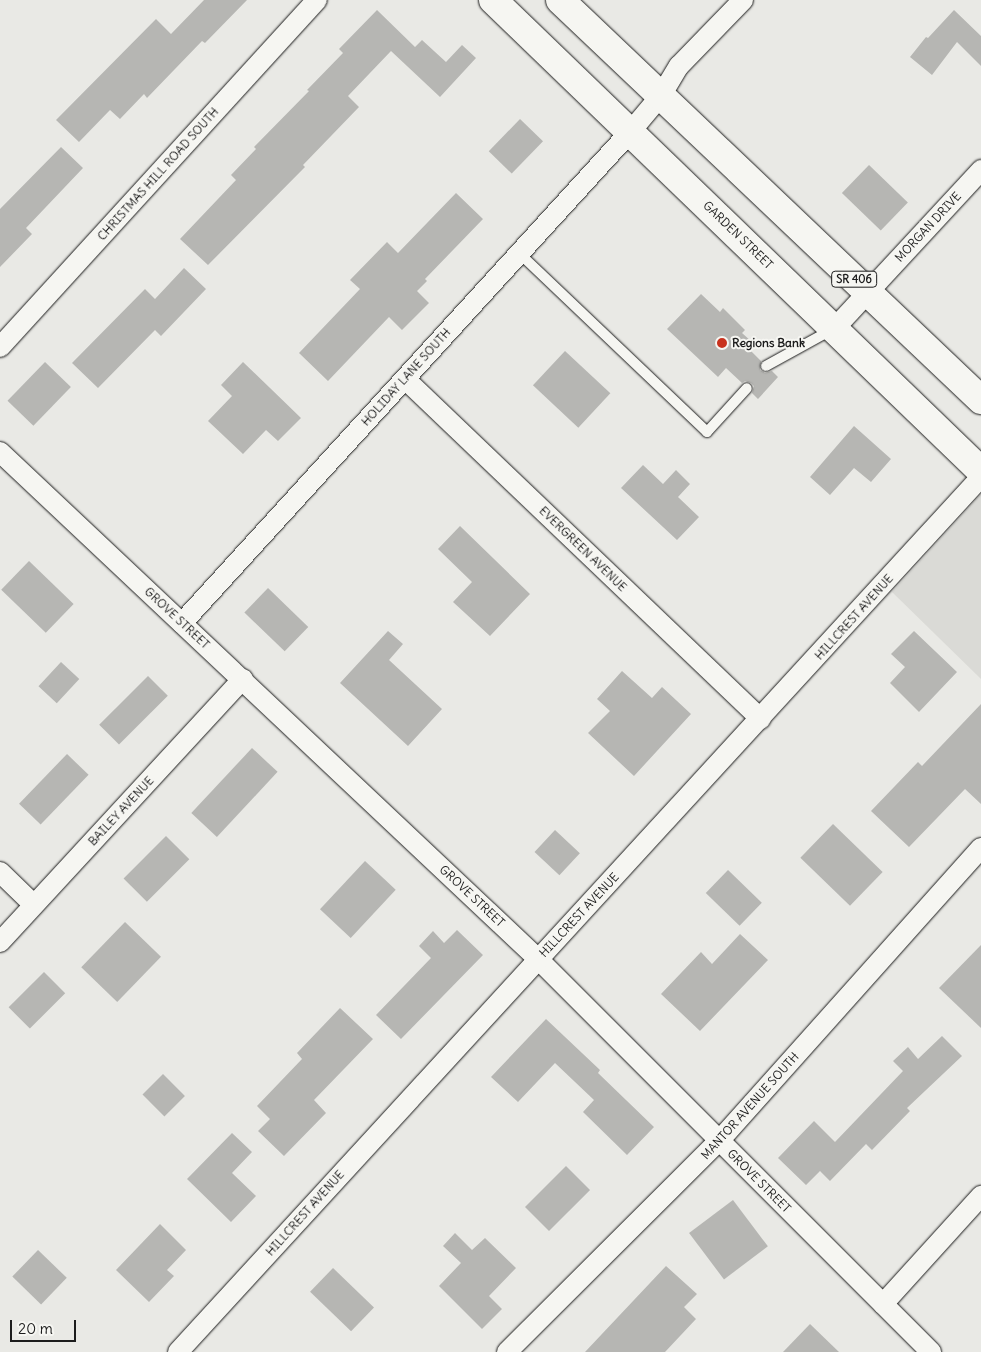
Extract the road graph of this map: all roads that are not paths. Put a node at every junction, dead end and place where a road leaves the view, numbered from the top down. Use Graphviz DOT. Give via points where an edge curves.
graph roads {
  1 [pos="317,0"];
  2 [pos="493,0"];
  3 [pos="560,0"];
  4 [pos="743,0"];
  5 [pos="662,94"];
  6 [pos="631,131"];
  7 [pos="981,170"];
  8 [pos="518,252"];
  9 [pos="868,292"];
  10 [pos="834,329"];
  11 [pos="0,347"];
  12 [pos="766,366"];
  13 [pos="405,379"];
  14 [pos="746,388"];
  15 [pos="981,400"];
  16 [pos="0,452"];
  17 [pos="981,471"];
  18 [pos="981,477"];
  19 [pos="182,623"];
  20 [pos="243,679"];
  21 [pos="761,719"];
  22 [pos="981,848"];
  23 [pos="0,872"];
  24 [pos="34,905"];
  25 [pos="0,942"];
  26 [pos="538,959"];
  27 [pos="719,1141"];
  28 [pos="981,1196"];
  29 [pos="884,1304"];
  30 [pos="178,1352"];
  31 [pos="507,1352"];
  32 [pos="931,1352"];
  1 -- 11 [label="street, CHRISTMAS HILL ROAD SOUTH"];
  2 -- 6 [label="main road, GARDEN STREET"];
  3 -- 5 [label="main road, SR 406"];
  4 -- 5 [label="street, HOLIDAY LANE SOUTH" via="679,66"];
  5 -- 6 [label="street, HOLIDAY LANE SOUTH"];
  5 -- 9 [label="main road, SR 406"];
  6 -- 8 [label="street, HOLIDAY LANE SOUTH"];
  6 -- 10 [label="main road, GARDEN STREET"];
  7 -- 9 [label="street, MORGAN DRIVE"];
  8 -- 13 [label="street, HOLIDAY LANE SOUTH"];
  8 -- 14 [label="lane" via="707,432"];
  9 -- 10 [label="street, MORGAN DRIVE"];
  9 -- 15 [label="main road, SR 406"];
  10 -- 12 [label="lane"];
  10 -- 17 [label="main road, GARDEN STREET"];
  13 -- 19 [label="street, HOLIDAY LANE SOUTH"];
  13 -- 21 [label="street, EVERGREEN AVENUE"];
  16 -- 19 [label="street, GROVE STREET"];
  18 -- 21 [label="street, HILLCREST AVENUE"];
  19 -- 20 [label="street, GROVE STREET"];
  20 -- 24 [label="street, BAILEY AVENUE"];
  20 -- 26 [label="street, GROVE STREET"];
  21 -- 26 [label="street, HILLCREST AVENUE"];
  22 -- 27 [label="street, MANTOR AVENUE SOUTH"];
  23 -- 24 [label="street"];
  24 -- 25 [label="street, BAILEY AVENUE"];
  26 -- 27 [label="street, GROVE STREET"];
  26 -- 30 [label="street, HILLCREST AVENUE"];
  27 -- 29 [label="street, GROVE STREET"];
  27 -- 31 [label="street, MANTOR AVENUE SOUTH"];
  28 -- 29 [label="street"];
  29 -- 32 [label="street, GROVE STREET"];
}
